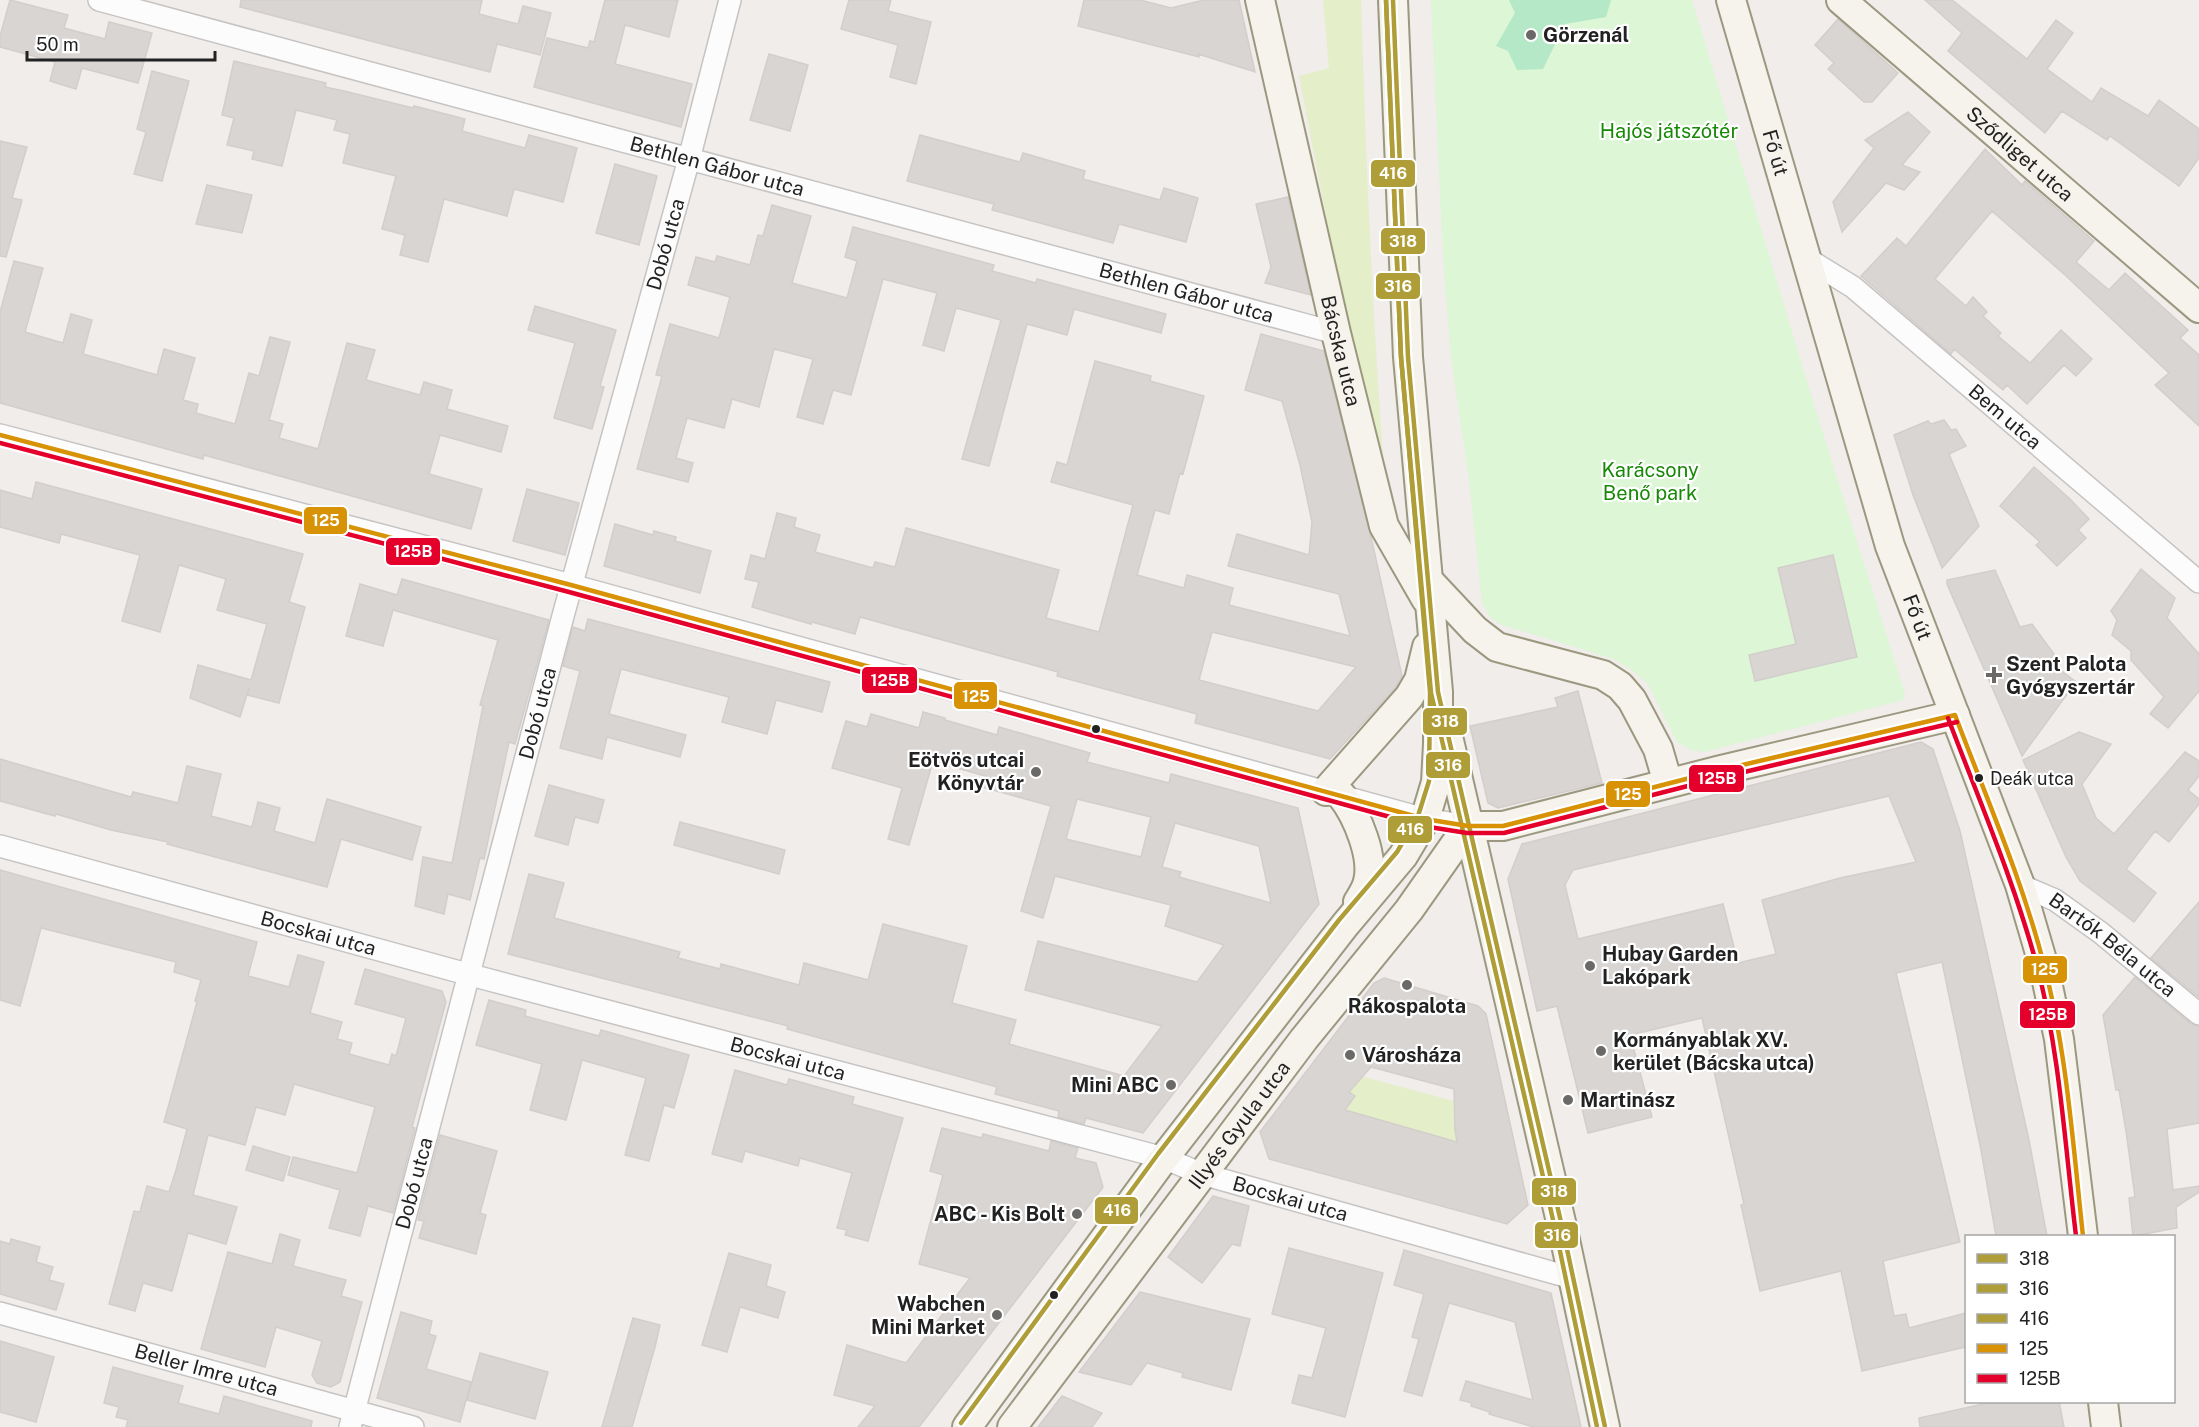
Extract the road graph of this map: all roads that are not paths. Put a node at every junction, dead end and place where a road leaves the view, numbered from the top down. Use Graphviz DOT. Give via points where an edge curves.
graph roads {
  1 [pos="99,0"];
  2 [pos="730,0"];
  3 [pos="1260,0"];
  4 [pos="1393,0"];
  5 [pos="1840,0"];
  6 [pos="1734,6"];
  7 [pos="689,159"];
  8 [pos="1806,258"];
  9 [pos="2199,308"];
  10 [pos="1336,333"];
  11 [pos="0,435"];
  12 [pos="2199,582"];
  13 [pos="571,585"];
  14 [pos="1430,605"];
  15 [pos="1438,692"];
  16 [pos="1955,715"];
  17 [pos="1668,783"];
  18 [pos="1333,793"];
  19 [pos="1425,819"];
  20 [pos="1468,826"];
  21 [pos="0,846"];
  22 [pos="2020,885"];
  23 [pos="1345,925"];
  24 [pos="467,974"];
  25 [pos="2199,1014"];
  26 [pos="1164,1158"];
  27 [pos="1202,1174"];
  28 [pos="2083,1235"];
  29 [pos="1572,1278"];
  30 [pos="0,1313"];
  31 [pos="2103,1403"];
  32 [pos="352,1418"];
  33 [pos="412,1427"];
  34 [pos="967,1427"];
  35 [pos="1012,1427"];
  36 [pos="1605,1427"];
  37 [pos="2106,1427"];
  1 -- 7 [label="street, Bethlen Gábor utca"];
  2 -- 7 [label="street, Dobó utca"];
  3 -- 10 [label="street, Bácska utca"];
  4 -- 14 [label="street" via="1408,357"];
  5 -- 9 [label="street, Sződliget utca"];
  6 -- 8 [label="street, Fő út"];
  7 -- 10 [label="street, Bethlen Gábor utca"];
  7 -- 13 [label="street, Dobó utca"];
  8 -- 12 [label="street, Bem utca" via="1853,287"];
  8 -- 16 [label="street, Fő út" via="1890,546"];
  10 -- 14 [label="street, Bácska utca" via="1383,526"];
  11 -- 13 [label="street"];
  13 -- 18 [label="street"];
  13 -- 24 [label="street, Dobó utca"];
  14 -- 15 [label="street, Bácska utca"];
  14 -- 17 [label="street" via="1497,647 1603,675 1620,686 1632,700 1658,749"];
  14 -- 18 [label="street" via="1419,680"];
  15 -- 19 [label="street, Bácska utca" via="1436,782"];
  15 -- 20 [label="street, Bácska utca"];
  16 -- 17 [label="street"];
  16 -- 22 [label="street, Fő út"];
  17 -- 20 [label="street" via="1503,826"];
  18 -- 19 [label="street"];
  18 -- 23 [label="street" via="1358,820 1370,870 1368,885"];
  19 -- 20 [label="street"];
  19 -- 23 [label="street, Illyés Gyula utca" via="1403,856"];
  20 -- 27 [label="street, Illyés Gyula utca" via="1408,910"];
  20 -- 29 [label="street, Bácska utca"];
  21 -- 24 [label="street, Bocskai utca"];
  22 -- 25 [label="street, Bartók Béla utca" via="2055,900 2101,933"];
  22 -- 28 [label="street, Fő út" via="2044,967 2059,1040"];
  23 -- 26 [label="street, Illyés Gyula utca"];
  24 -- 26 [label="street, Bocskai utca"];
  24 -- 32 [label="street, Dobó utca"];
  26 -- 27 [label="street, Bocskai utca"];
  26 -- 34 [label="street, Illyés Gyula utca"];
  27 -- 29 [label="street, Bocskai utca"];
  27 -- 35 [label="street, Illyés Gyula utca"];
  29 -- 36 [label="street, Bácska utca"];
  30 -- 32 [label="street, Beller Imre utca"];
  31 -- 37 [label="street"];
  32 -- 33 [label="street, Beller Imre utca"];
}
